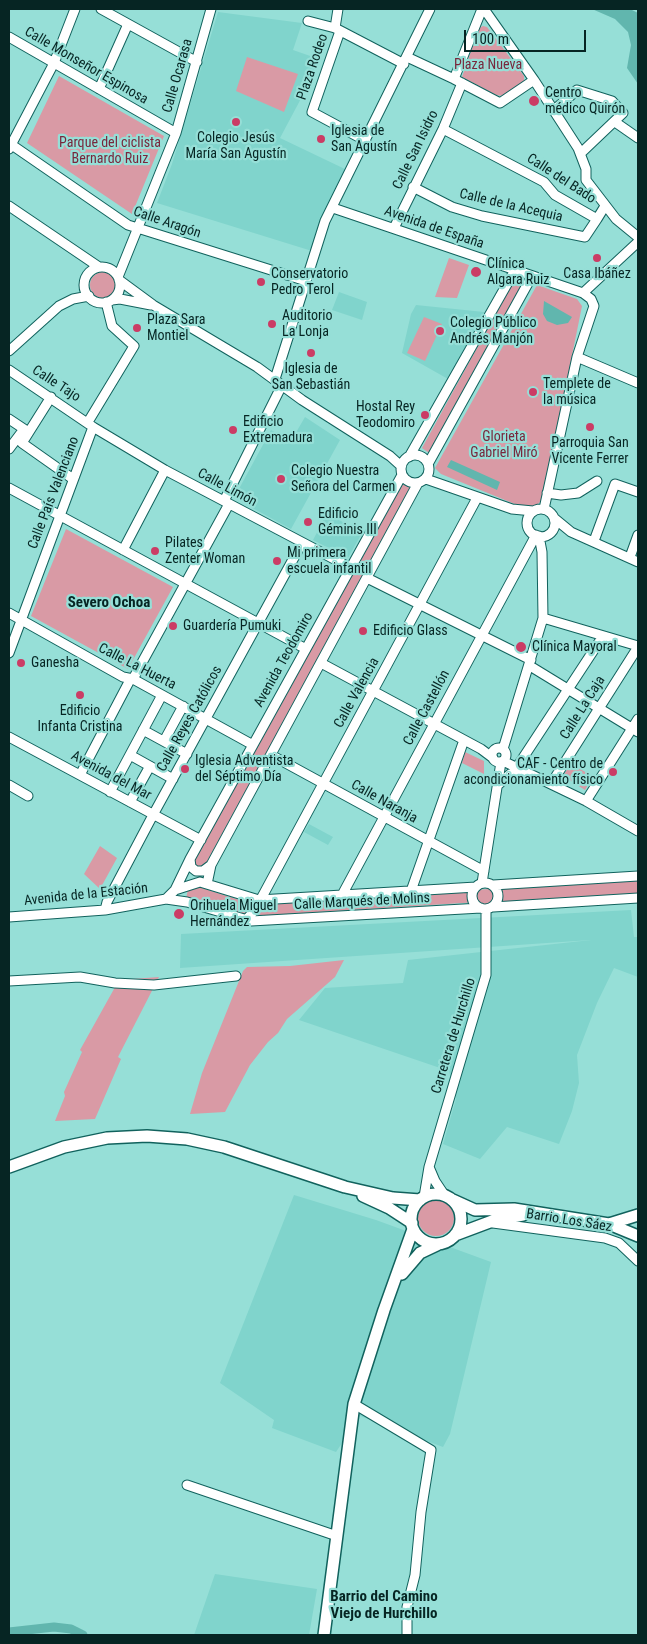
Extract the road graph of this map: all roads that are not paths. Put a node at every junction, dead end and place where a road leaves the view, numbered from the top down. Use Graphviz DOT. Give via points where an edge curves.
graph roads {
  1 [pos="75,9"];
  2 [pos="101,9"];
  3 [pos="211,9"];
  4 [pos="338,9"];
  5 [pos="430,9"];
  6 [pos="483,9"];
  7 [pos="308,21"];
  8 [pos="128,24"];
  9 [pos="337,30"];
  10 [pos="9,37"];
  11 [pos="406,60"];
  12 [pos="197,62"];
  13 [pos="54,63"];
  14 [pos="534,80"];
  15 [pos="458,81"];
  16 [pos="100,89"];
  17 [pos="553,110"];
  18 [pos="615,122"];
  19 [pos="443,129"];
  20 [pos="176,133"];
  21 [pos="638,138"];
  22 [pos="366,141"];
  23 [pos="10,145"];
  24 [pos="581,153"];
  25 [pos="414,187"];
  26 [pos="9,206"];
  27 [pos="605,206"];
  28 [pos="333,208"];
  29 [pos="597,219"];
  30 [pos="394,228"];
  31 [pos="138,229"];
  32 [pos="638,237"];
  33 [pos="638,242"];
  34 [pos="78,254"];
  35 [pos="99,267"];
  36 [pos="514,270"];
  37 [pos="87,276"];
  38 [pos="116,276"];
  39 [pos="532,276"];
  40 [pos="306,281"];
  41 [pos="84,287"];
  42 [pos="583,293"];
  43 [pos="88,296"];
  44 [pos="73,299"];
  45 [pos="109,301"];
  46 [pos="153,305"];
  47 [pos="214,342"];
  48 [pos="9,351"];
  49 [pos="577,357"];
  50 [pos="9,370"];
  51 [pos="275,379"];
  52 [pos="638,383"];
  53 [pos="280,389"];
  54 [pos="51,397"];
  55 [pos="302,400"];
  56 [pos="9,419"];
  57 [pos="91,424"];
  58 [pos="26,431"];
  59 [pos="9,449"];
  60 [pos="405,464"];
  61 [pos="165,470"];
  62 [pos="425,474"];
  63 [pos="73,479"];
  64 [pos="597,481"];
  65 [pos="9,488"];
  66 [pos="638,492"];
  67 [pos="547,493"];
  68 [pos="477,498"];
  69 [pos="226,503"];
  70 [pos="512,509"];
  71 [pos="544,510"];
  72 [pos="534,511"];
  73 [pos="60,516"];
  74 [pos="554,518"];
  75 [pos="528,519"];
  76 [pos="571,532"];
  77 [pos="543,534"];
  78 [pos="638,535"];
  79 [pos="594,541"];
  80 [pos="302,543"];
  81 [pos="123,550"];
  82 [pos="634,560"];
  83 [pos="351,568"];
  84 [pos="367,578"];
  85 [pos="185,584"];
  86 [pos="420,606"];
  87 [pos="9,613"];
  88 [pos="543,618"];
  89 [pos="21,619"];
  90 [pos="258,623"];
  91 [pos="481,636"];
  92 [pos="603,636"];
  93 [pos="638,646"];
  94 [pos="306,649"];
  95 [pos="9,652"];
  96 [pos="321,663"];
  97 [pos="530,663"];
  98 [pos="132,679"];
  99 [pos="568,688"];
  100 [pos="374,691"];
  101 [pos="162,695"];
  102 [pos="183,706"];
  103 [pos="599,707"];
  104 [pos="206,719"];
  105 [pos="638,719"];
  106 [pos="434,724"];
  107 [pos="143,730"];
  108 [pos="635,731"];
  109 [pos="9,737"];
  110 [pos="464,740"];
  111 [pos="164,741"];
  112 [pos="253,745"];
  113 [pos="186,754"];
  114 [pos="130,755"];
  115 [pos="271,755"];
  116 [pos="499,756"];
  117 [pos="150,766"];
  118 [pos="521,767"];
  119 [pos="80,775"];
  120 [pos="533,775"];
  121 [pos="173,779"];
  122 [pos="322,784"];
  123 [pos="551,784"];
  124 [pos="9,785"];
  125 [pos="498,785"];
  126 [pos="110,792"];
  127 [pos="28,796"];
  128 [pos="586,801"];
  129 [pos="130,802"];
  130 [pos="153,815"];
  131 [pos="383,817"];
  132 [pos="638,831"];
  133 [pos="201,840"];
  134 [pos="428,842"];
  135 [pos="190,859"];
  136 [pos="211,865"];
  137 [pos="484,871"];
  138 [pos="638,876"];
  139 [pos="207,884"];
  140 [pos="187,885"];
  141 [pos="485,885"];
  142 [pos="176,890"];
  143 [pos="411,891"];
  144 [pos="342,894"];
  145 [pos="638,898"];
  146 [pos="166,900"];
  147 [pos="260,900"];
  148 [pos="187,902"];
  149 [pos="486,908"];
  150 [pos="105,910"];
  151 [pos="9,917"];
  152 [pos="245,920"];
  153 [pos="236,976"];
  154 [pos="9,981"];
  155 [pos="9,1167"];
  156 [pos="429,1167"];
  157 [pos="345,1187"];
  158 [pos="449,1198"];
  159 [pos="422,1199"];
  160 [pos="540,1214"];
  161 [pos="638,1215"];
  162 [pos="488,1222"];
  163 [pos="609,1224"];
  164 [pos="413,1226"];
  165 [pos="455,1235"];
  166 [pos="638,1236"];
  167 [pos="443,1243"];
  168 [pos="638,1261"];
  169 [pos="396,1281"];
  170 [pos="354,1404"];
  171 [pos="187,1485"];
  172 [pos="337,1536"];
  173 [pos="325,1635"];
  174 [pos="408,1635"];
  1 -- 13 [label="street"];
  2 -- 8 [label="street"];
  3 -- 12 [label="street, Calle Ocarasa"];
  4 -- 9 [label="street"];
  5 -- 11 [label="street"];
  6 -- 14 [label="street"];
  6 -- 15 [label="street"];
  7 -- 9 [label="street, Plaza Rodeo"];
  8 -- 12 [label="street"];
  8 -- 16 [label="street"];
  9 -- 11 [label="street"];
  9 -- 22 [label="street, Plaza Rodeo" via="312,112"];
  10 -- 13 [label="street, Calle Monseñor Espinosa"];
  11 -- 15 [label="street"];
  11 -- 22 [label="street"];
  12 -- 20 [label="street, Calle Ocarasa"];
  13 -- 16 [label="street, Calle Monseñor Espinosa"];
  13 -- 23 [label="street"];
  14 -- 15 [label="street" via="500,103"];
  14 -- 17 [label="street"];
  15 -- 19 [label="street, Calle San Isidro"];
  16 -- 20 [label="street, Calle Monseñor Espinosa"];
  17 -- 18 [label="street" via="577,90 612,101 623,113"];
  17 -- 24 [label="street"];
  18 -- 21 [label="street"];
  18 -- 24 [label="street"];
  19 -- 25 [label="street, Calle San Isidro"];
  19 -- 29 [label="street, Calle del Bado" via="544,182 555,195"];
  20 -- 31 [label="street, Calle Ocarasa"];
  22 -- 28 [label="street"];
  23 -- 31 [label="street, Calle Aragón"];
  24 -- 27 [label="street" via="586,180"];
  25 -- 29 [label="street, Calle de la Acequia" via="452,207 482,216 585,237"];
  25 -- 30 [label="street, Calle San Isidro"];
  26 -- 34 [label="street"];
  27 -- 29 [label="street, Calle del Bado"];
  27 -- 32 [label="street"];
  28 -- 30 [label="street, Avenida de España"];
  28 -- 40 [label="street" via="325,221"];
  30 -- 36 [label="street, Avenida de España"];
  31 -- 38 [label="street, Calle Ocarasa"];
  31 -- 40 [label="street, Calle Aragón"];
  33 -- 42 [label="street"];
  34 -- 35 [label="street"];
  34 -- 37 [label="street"];
  35 -- 37 [label="street"];
  35 -- 38 [label="street"];
  36 -- 39 [label="street, Avenida de España"];
  36 -- 60 [label="street, Avenida Teodomiro"];
  37 -- 41 [label="street"];
  38 -- 45 [label="street" via="119,291"];
  38 -- 46 [label="street"];
  39 -- 42 [label="street, Avenida de España"];
  39 -- 62 [label="street"];
  40 -- 51 [label="street"];
  41 -- 43 [label="street"];
  41 -- 44 [label="street"];
  42 -- 49 [label="street" via="594,306"];
  43 -- 44 [label="street"];
  43 -- 45 [label="street" via="97,302"];
  44 -- 48 [label="street" via="48,314"];
  45 -- 46 [label="street" via="120,299"];
  45 -- 57 [label="street, Calle País Valenciano" via="112,326 134,346"];
  46 -- 47 [label="street"];
  47 -- 51 [label="street"];
  47 -- 53 [label="street"];
  49 -- 52 [label="street"];
  49 -- 67 [label="street"];
  50 -- 54 [label="street, Calle Tajo"];
  51 -- 55 [label="street"];
  53 -- 55 [label="street"];
  53 -- 69 [label="street"];
  54 -- 57 [label="street, Calle Tajo"];
  54 -- 58 [label="street"];
  55 -- 60 [label="street"];
  56 -- 58 [label="street"];
  57 -- 61 [label="street, Calle Limón"];
  57 -- 63 [label="street, Calle País Valenciano"];
  58 -- 59 [label="street"];
  58 -- 63 [label="street" via="22,443"];
  60 -- 62 [label="street" via="418,456"];
  60 -- 62 [label="street" via="411,483"];
  60 -- 83 [label="street, Avenida Teodomiro"];
  61 -- 69 [label="street, Calle Limón"];
  61 -- 81 [label="street"];
  62 -- 68 [label="street"];
  62 -- 84 [label="street"];
  63 -- 73 [label="street, Calle País Valenciano"];
  64 -- 67 [label="street" via="578,493 561,496"];
  65 -- 73 [label="street"];
  66 -- 79 [label="street" via="615,484"];
  67 -- 71 [label="street"];
  68 -- 70 [label="street"];
  68 -- 86 [label="street, Calle Valencia"];
  69 -- 80 [label="street, Calle Limón"];
  69 -- 85 [label="street"];
  70 -- 72 [label="street"];
  70 -- 75 [label="street"];
  71 -- 72 [label="street"];
  71 -- 74 [label="street"];
  72 -- 75 [label="street"];
  73 -- 81 [label="street"];
  73 -- 89 [label="street, Calle País Valenciano"];
  74 -- 76 [label="street"];
  74 -- 77 [label="street"];
  75 -- 77 [label="street" via="530,531"];
  76 -- 77 [label="street"];
  76 -- 79 [label="street"];
  77 -- 88 [label="street"];
  77 -- 91 [label="street, Calle Castellón"];
  78 -- 82 [label="street"];
  79 -- 82 [label="street"];
  80 -- 83 [label="street, Calle Limón"];
  80 -- 90 [label="street, Calle Reyes Católicos"];
  81 -- 85 [label="street"];
  83 -- 94 [label="street, Avenida Teodomiro"];
  84 -- 86 [label="street"];
  84 -- 96 [label="street"];
  85 -- 90 [label="street"];
  85 -- 98 [label="street"];
  86 -- 91 [label="street"];
  86 -- 100 [label="street, Calle Valencia"];
  87 -- 89 [label="street, Calle La Huerta"];
  88 -- 92 [label="street"];
  88 -- 97 [label="street"];
  89 -- 95 [label="street, Calle País Valenciano"];
  89 -- 98 [label="street, Calle La Huerta"];
  90 -- 94 [label="street"];
  90 -- 104 [label="street, Calle Reyes Católicos"];
  91 -- 97 [label="street"];
  91 -- 106 [label="street, Calle Castellón"];
  92 -- 93 [label="street"];
  92 -- 99 [label="street"];
  93 -- 103 [label="street, Calle La Caja"];
  94 -- 112 [label="street, Avenida Teodomiro"];
  96 -- 100 [label="street"];
  96 -- 115 [label="street"];
  97 -- 99 [label="street"];
  97 -- 116 [label="street"];
  98 -- 101 [label="street, Calle La Huerta"];
  98 -- 119 [label="street"];
  99 -- 103 [label="street"];
  99 -- 118 [label="street"];
  100 -- 106 [label="street"];
  100 -- 122 [label="street, Calle Valencia"];
  101 -- 102 [label="street, Calle La Huerta"];
  101 -- 107 [label="street"];
  102 -- 104 [label="street, Calle La Huerta"];
  102 -- 111 [label="street"];
  103 -- 108 [label="street"];
  103 -- 123 [label="street, Calle La Caja"];
  104 -- 112 [label="street, Calle La Huerta"];
  104 -- 113 [label="street, Calle Reyes Católicos"];
  105 -- 108 [label="street"];
  106 -- 110 [label="street"];
  106 -- 131 [label="street, Calle Castellón"];
  107 -- 111 [label="street"];
  107 -- 114 [label="street"];
  108 -- 128 [label="street"];
  109 -- 119 [label="street, Avenida del Mar"];
  110 -- 116 [label="street"];
  110 -- 134 [label="street"];
  111 -- 113 [label="street"];
  112 -- 133 [label="street, Avenida Teodomiro"];
  113 -- 121 [label="street, Calle Reyes Católicos"];
  114 -- 117 [label="street"];
  114 -- 126 [label="street"];
  115 -- 122 [label="street, Calle Naranja"];
  115 -- 136 [label="street"];
  116 -- 118 [label="street"];
  116 -- 125 [label="street"];
  117 -- 121 [label="street"];
  117 -- 129 [label="street"];
  118 -- 120 [label="street"];
  119 -- 126 [label="street, Avenida del Mar"];
  120 -- 123 [label="street"];
  120 -- 125 [label="street" via="510,774"];
  121 -- 130 [label="street, Calle Reyes Católicos"];
  122 -- 131 [label="street, Calle Naranja"];
  122 -- 147 [label="street, Calle Valencia"];
  123 -- 128 [label="street"];
  124 -- 127 [label="street"];
  125 -- 137 [label="street"];
  126 -- 129 [label="street, Avenida del Mar"];
  128 -- 132 [label="street"];
  129 -- 130 [label="street, Avenida del Mar"];
  130 -- 133 [label="street, Avenida del Mar"];
  130 -- 150 [label="street, Calle Reyes Católicos" via="106,902"];
  131 -- 134 [label="street, Calle Naranja"];
  131 -- 144 [label="street, Calle Castellón"];
  133 -- 135 [label="street, Avenida Teodomiro"];
  134 -- 137 [label="street, Calle Naranja"];
  134 -- 143 [label="street"];
  135 -- 136 [label="street" via="191,867 196,871 203,871"];
  135 -- 142 [label="street, Avenida Teodomiro"];
  136 -- 139 [label="street"];
  137 -- 141 [label="street"];
  138 -- 141 [label="street, Calle Marqués de Molins"];
  139 -- 140 [label="street, Calle Marqués de Molins"];
  139 -- 147 [label="street, Calle Marqués de Molins"];
  140 -- 142 [label="street, Calle Marqués de Molins"];
  140 -- 148 [label="street" via="183,892"];
  141 -- 143 [label="street, Calle Marqués de Molins"];
  141 -- 149 [label="street" via="473,900"];
  141 -- 149 [label="street" via="498,891 498,898"];
  142 -- 146 [label="street, Avenida Teodomiro"];
  143 -- 144 [label="street, Calle Marqués de Molins"];
  144 -- 147 [label="street, Calle Marqués de Molins"];
  145 -- 149 [label="street, Calle Marqués de Molins"];
  146 -- 148 [label="street, Calle Marqués de Molins"];
  146 -- 150 [label="street, Avenida de la Estación"];
  147 -- 152 [label="street"];
  148 -- 152 [label="street, Calle Marqués de Molins"];
  149 -- 152 [label="street, Calle Marqués de Molins"];
  149 -- 156 [label="street, Carretera de Hurchillo" via="486,975"];
  150 -- 151 [label="street, Avenida de la Estación"];
  153 -- 154 [label="street" via="154,984 115,983 80,977"];
  155 -- 157 [label="main road" via="64,1147 107,1138 147,1136 186,1139 224,1147"];
  156 -- 158 [label="street" via="435,1181"];
  156 -- 159 [label="street, Carretera de Hurchillo"];
  157 -- 159 [label="main road" via="393,1198"];
  157 -- 164 [label="main road" via="389,1208"];
  158 -- 159 [label="main road" via="431,1194"];
  158 -- 160 [label="main road" via="475,1210 514,1209"];
  158 -- 165 [label="main road" via="458,1206 461,1221"];
  159 -- 164 [label="main road" via="412,1215"];
  160 -- 162 [label="main road"];
  160 -- 163 [label="main road"];
  161 -- 163 [label="main road"];
  162 -- 165 [label="main road"];
  162 -- 168 [label="street, Barrio Los Sáez" via="605,1238 618,1243"];
  163 -- 166 [label="main road"];
  164 -- 167 [label="main road" via="417,1235 429,1242"];
  164 -- 169 [label="main road"];
  165 -- 167 [label="main road"];
  167 -- 169 [label="main road" via="420,1253"];
  169 -- 170 [label="main road"];
  170 -- 172 [label="main road"];
  170 -- 174 [label="street" via="431,1450 415,1576 407,1607"];
  171 -- 172 [label="street"];
  172 -- 173 [label="main road"];
}
